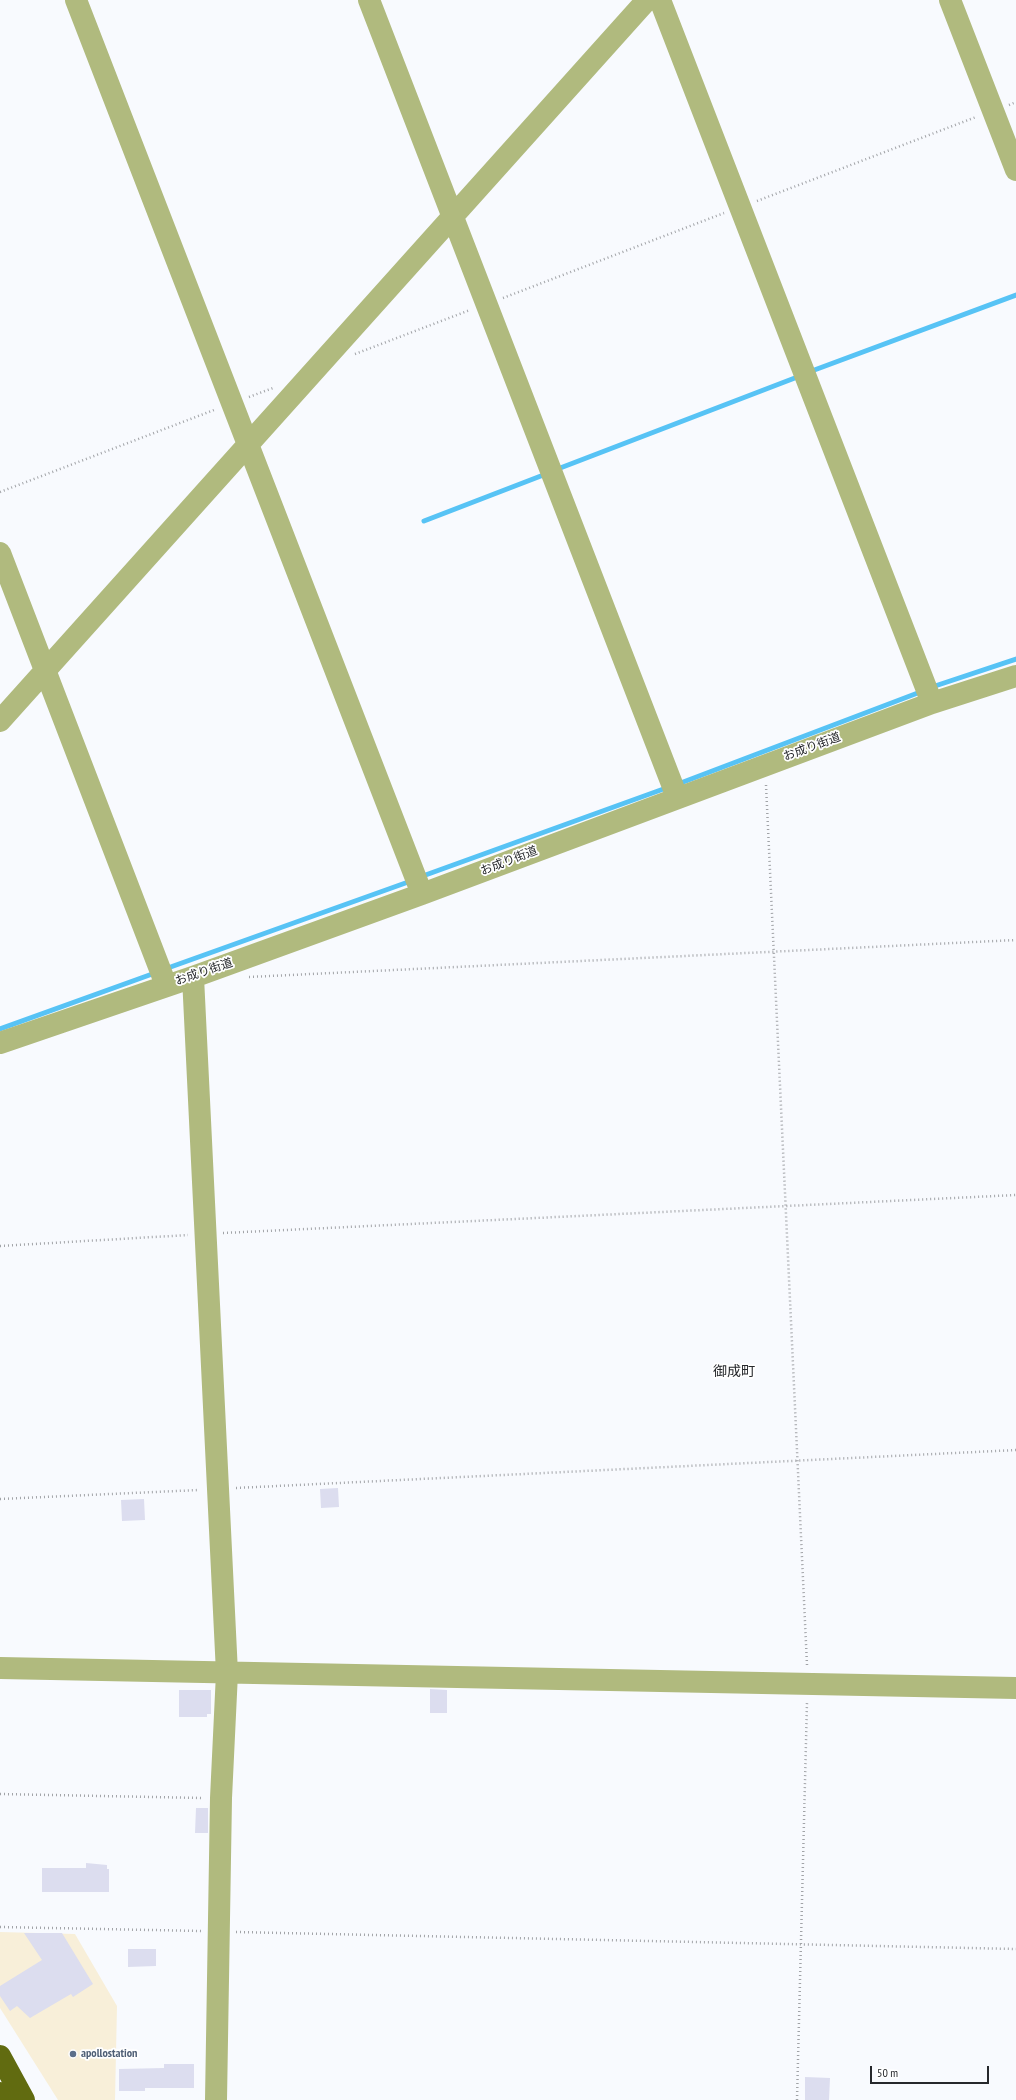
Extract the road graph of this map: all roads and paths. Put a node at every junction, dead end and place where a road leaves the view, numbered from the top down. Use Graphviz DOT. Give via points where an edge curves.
graph roads {
  1 [pos="76,0"];
  2 [pos="369,0"];
  3 [pos="646,0"];
  4 [pos="660,0"];
  5 [pos="950,0"];
  6 [pos="1016,102"];
  7 [pos="993,111"];
  8 [pos="1016,170"];
  9 [pos="740,207"];
  10 [pos="453,218"];
  11 [pos="486,304"];
  12 [pos="353,355"];
  13 [pos="280,386"];
  14 [pos="232,403"];
  15 [pos="248,445"];
  16 [pos="0,492"];
  17 [pos="0,553"];
  18 [pos="45,668"];
  19 [pos="1016,676"];
  20 [pos="932,703"];
  21 [pos="0,720"];
  22 [pos="765,765"];
  23 [pos="677,797"];
  24 [pos="422,894"];
  25 [pos="1016,940"];
  26 [pos="773,952"];
  27 [pos="193,977"];
  28 [pos="247,978"];
  29 [pos="166,985"];
  30 [pos="0,1043"];
  31 [pos="1016,1196"];
  32 [pos="785,1206"];
  33 [pos="206,1234"];
  34 [pos="0,1246"];
  35 [pos="1016,1450"];
  36 [pos="797,1461"];
  37 [pos="218,1489"];
  38 [pos="0,1499"];
  39 [pos="0,1668"];
  40 [pos="227,1673"];
  41 [pos="807,1684"];
  42 [pos="1016,1688"];
  43 [pos="0,1794"];
  44 [pos="221,1798"];
  45 [pos="0,1927"];
  46 [pos="219,1932"];
  47 [pos="801,1944"];
  48 [pos="1016,1949"];
  49 [pos="0,2056"];
  50 [pos="0,2093"];
  51 [pos="4,2100"];
  52 [pos="24,2100"];
  53 [pos="216,2100"];
  54 [pos="797,2100"];
  1 -- 14 [label="street"];
  2 -- 10 [label="street"];
  3 -- 10 [label="street"];
  4 -- 9 [label="street"];
  5 -- 7 [label="street"];
  6 -- 7 [label="path"];
  7 -- 8 [label="street"];
  7 -- 9 [label="path"];
  9 -- 11 [label="path"];
  9 -- 20 [label="street"];
  10 -- 11 [label="street"];
  10 -- 15 [label="street"];
  11 -- 12 [label="path"];
  11 -- 23 [label="street"];
  13 -- 14 [label="path"];
  14 -- 15 [label="street"];
  14 -- 16 [label="path"];
  15 -- 18 [label="street"];
  15 -- 24 [label="street"];
  17 -- 18 [label="street"];
  18 -- 21 [label="street"];
  18 -- 29 [label="street"];
  19 -- 20 [label="street, お成り街道"];
  20 -- 22 [label="street, お成り街道"];
  22 -- 23 [label="street, お成り街道"];
  22 -- 26 [label="path"];
  23 -- 24 [label="street, お成り街道"];
  24 -- 27 [label="street, お成り街道"];
  25 -- 26 [label="path"];
  26 -- 28 [label="path"];
  26 -- 32 [label="path"];
  27 -- 29 [label="street, お成り街道"];
  27 -- 33 [label="street"];
  29 -- 30 [label="street, お成り街道"];
  31 -- 32 [label="path"];
  32 -- 33 [label="path"];
  32 -- 36 [label="path"];
  33 -- 34 [label="path"];
  33 -- 37 [label="street"];
  35 -- 36 [label="path"];
  36 -- 37 [label="path"];
  36 -- 41 [label="path"];
  37 -- 38 [label="path"];
  37 -- 40 [label="street"];
  39 -- 40 [label="street"];
  40 -- 41 [label="street"];
  40 -- 44 [label="street"];
  41 -- 42 [label="street"];
  41 -- 47 [label="path"];
  43 -- 44 [label="path"];
  44 -- 46 [label="street"];
  45 -- 46 [label="path"];
  46 -- 47 [label="path"];
  46 -- 53 [label="street"];
  47 -- 48 [label="path"];
  47 -- 54 [label="path"];
  49 -- 52 [label="highway"];
  50 -- 51 [label="highway"];
}
